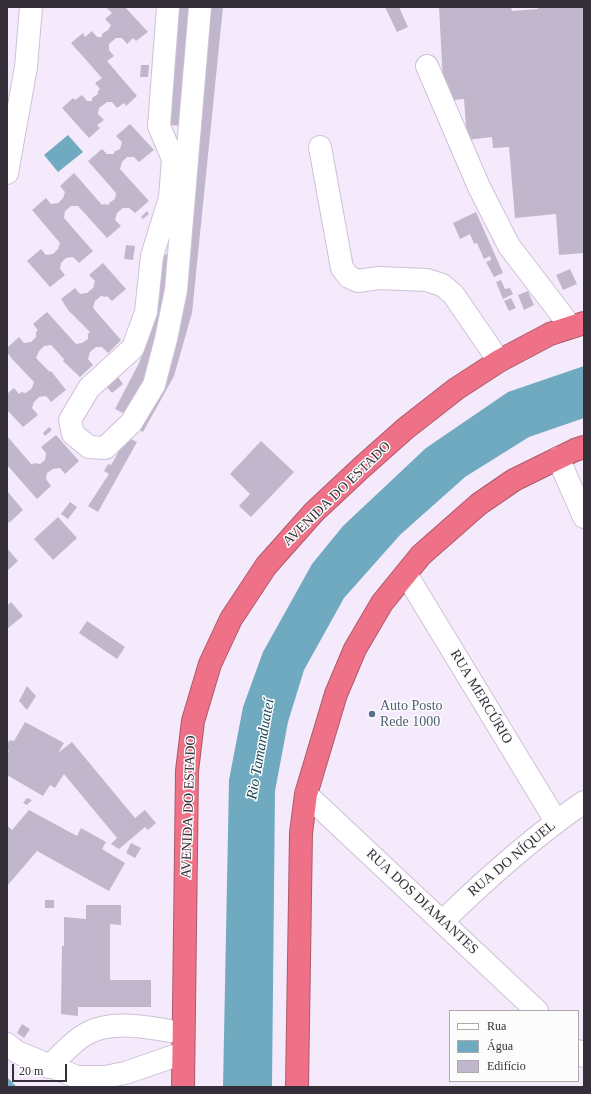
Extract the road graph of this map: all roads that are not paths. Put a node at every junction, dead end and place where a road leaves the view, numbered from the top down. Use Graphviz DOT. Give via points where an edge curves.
graph roads {
  1 [pos="31,7"];
  2 [pos="168,7"];
  3 [pos="200,7"];
  4 [pos="427,66"];
  5 [pos="320,147"];
  6 [pos="7,173"];
  7 [pos="577,325"];
  8 [pos="500,361"];
  9 [pos="584,447"];
  10 [pos="558,458"];
  11 [pos="584,517"];
  12 [pos="406,574"];
  13 [pos="306,794"];
  14 [pos="584,802"];
  15 [pos="556,821"];
  16 [pos="443,921"];
  17 [pos="536,1010"];
  18 [pos="183,1043"];
  19 [pos="8,1046"];
  20 [pos="49,1067"];
  21 [pos="183,1087"];
  22 [pos="297,1087"];
  1 -- 6 [label="street" via="26,67"];
  2 -- 3 [label="street" via="159,126 173,158 170,198 152,256 146,312 133,348 89,388 70,420 73,434 89,447 105,448 131,423 154,385 166,339 176,290"];
  4 -- 7 [label="street" via="479,187 508,246"];
  5 -- 8 [label="street" via="342,268 349,277 358,280 427,280 442,285 453,294"];
  7 -- 8 [label="highway, AVENIDA DO ESTADO" via="550,334"];
  8 -- 18 [label="highway, AVENIDA DO ESTADO" via="456,388 406,428 314,512 266,566 228,625 210,664 193,721 187,771"];
  9 -- 10 [label="highway"];
  10 -- 11 [label="street"];
  10 -- 12 [label="highway" via="514,480 479,504 422,554"];
  12 -- 13 [label="highway" via="382,603 356,649 336,694"];
  12 -- 15 [label="street, RUA MERCÚRIO"];
  13 -- 16 [label="street, RUA DOS DIAMANTES"];
  13 -- 22 [label="highway" via="301,833"];
  14 -- 15 [label="street, RUA DO NÍQUEL"];
  15 -- 16 [label="street, RUA DO NÍQUEL" via="474,890"];
  16 -- 17 [label="street, RUA DOS DIAMANTES"];
  18 -- 20 [label="street" via="154,1065 104,1077 77,1077"];
  18 -- 20 [label="street" via="126,1026 107,1027 87,1033"];
  18 -- 21 [label="highway, AVENIDA DO ESTADO"];
  19 -- 20 [label="street"];
}
